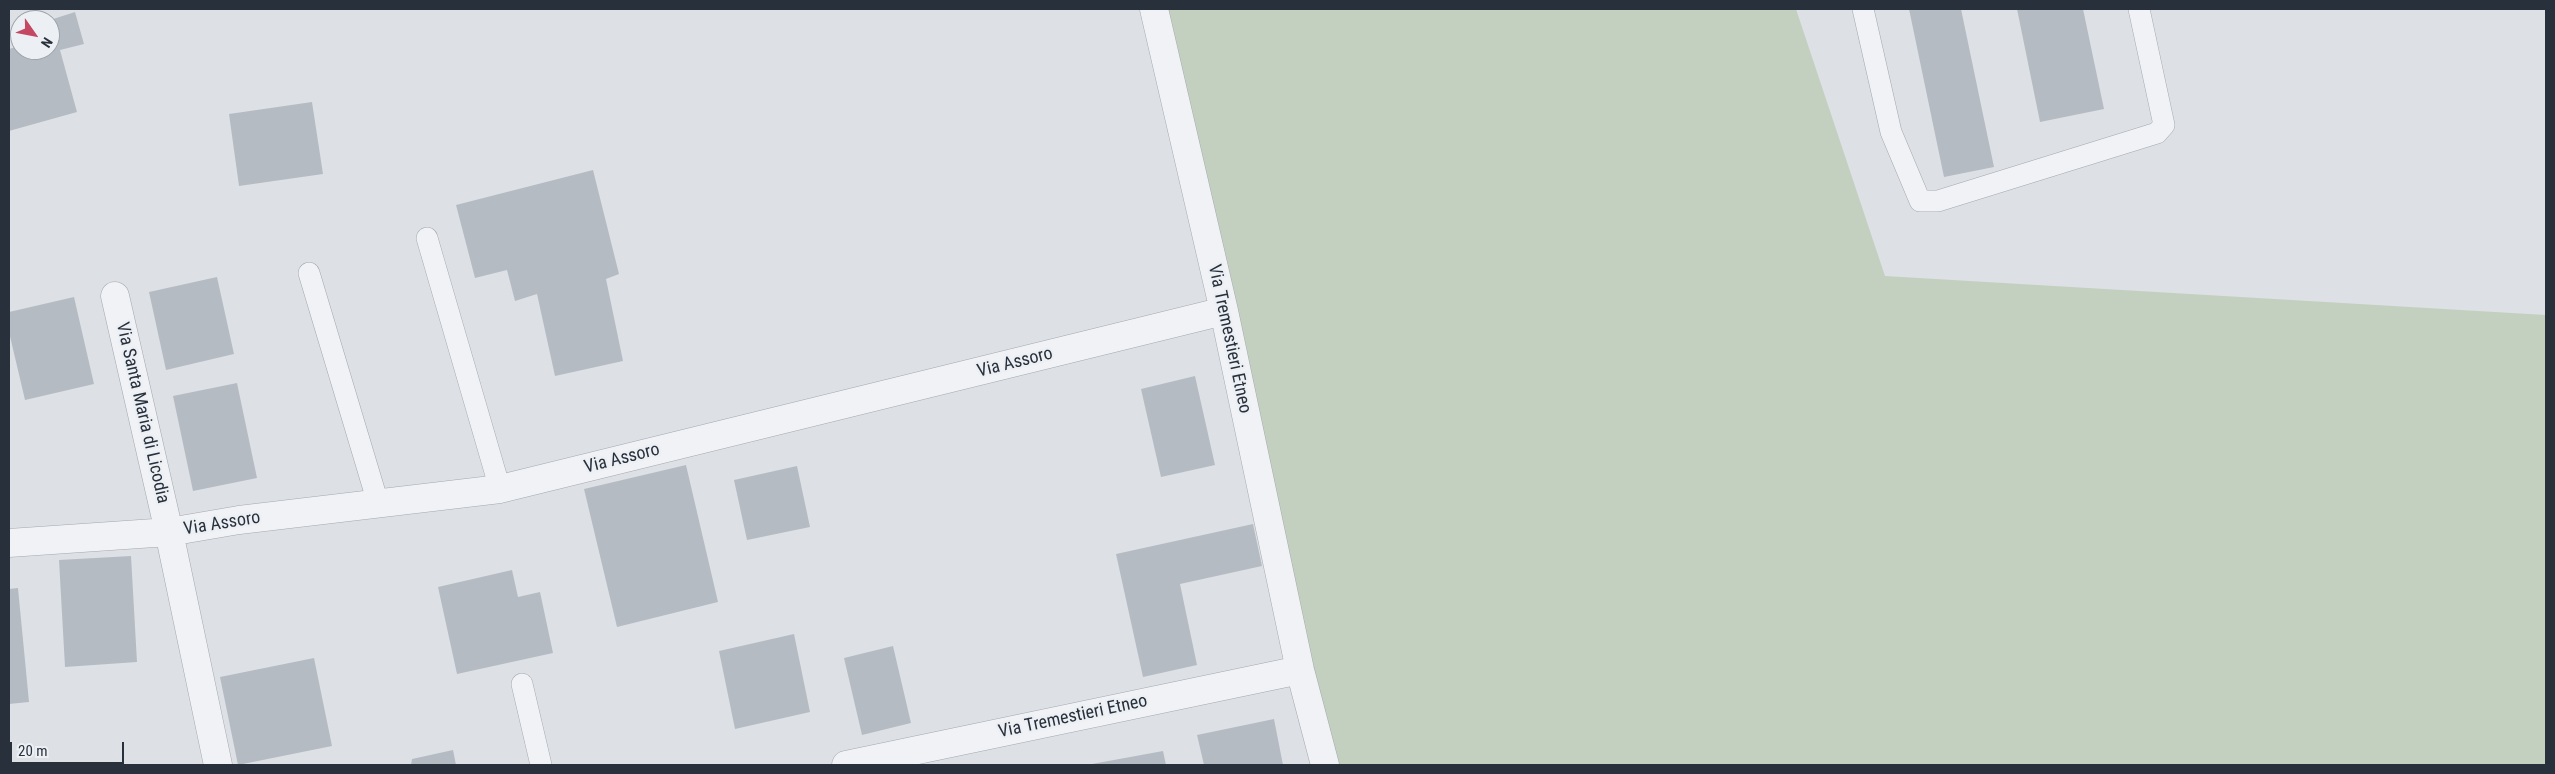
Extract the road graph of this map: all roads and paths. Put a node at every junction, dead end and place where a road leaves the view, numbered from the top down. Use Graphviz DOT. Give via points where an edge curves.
graph roads {
  1 [pos="1154,9"];
  2 [pos="1863,9"];
  3 [pos="2140,9"];
  4 [pos="427,238"];
  5 [pos="309,273"];
  6 [pos="115,296"];
  7 [pos="1224,311"];
  8 [pos="500,489"];
  9 [pos="378,503"];
  10 [pos="169,532"];
  11 [pos="9,544"];
  12 [pos="1300,670"];
  13 [pos="522,684"];
  14 [pos="218,765"];
  15 [pos="540,765"];
  16 [pos="846,765"];
  17 [pos="1325,765"];
  1 -- 7 [label="street, Via Tremestieri Etneo"];
  2 -- 3 [label="lane" via="1891,132 1920,201 1938,201 2157,133 2164,125"];
  4 -- 8 [label="lane"];
  5 -- 9 [label="lane"];
  6 -- 10 [label="street, Via Santa Maria di Licodia"];
  7 -- 8 [label="street, Via Assoro"];
  7 -- 12 [label="street, Via Tremestieri Etneo"];
  8 -- 9 [label="street, Via Assoro"];
  9 -- 10 [label="street, Via Assoro"];
  10 -- 11 [label="street, Via Assoro"];
  10 -- 14 [label="street, Via Santa Maria di Licodia"];
  12 -- 16 [label="street, Via Tremestieri Etneo"];
  12 -- 17 [label="street, Via Tremestieri Etneo"];
  13 -- 15 [label="lane"];
}
